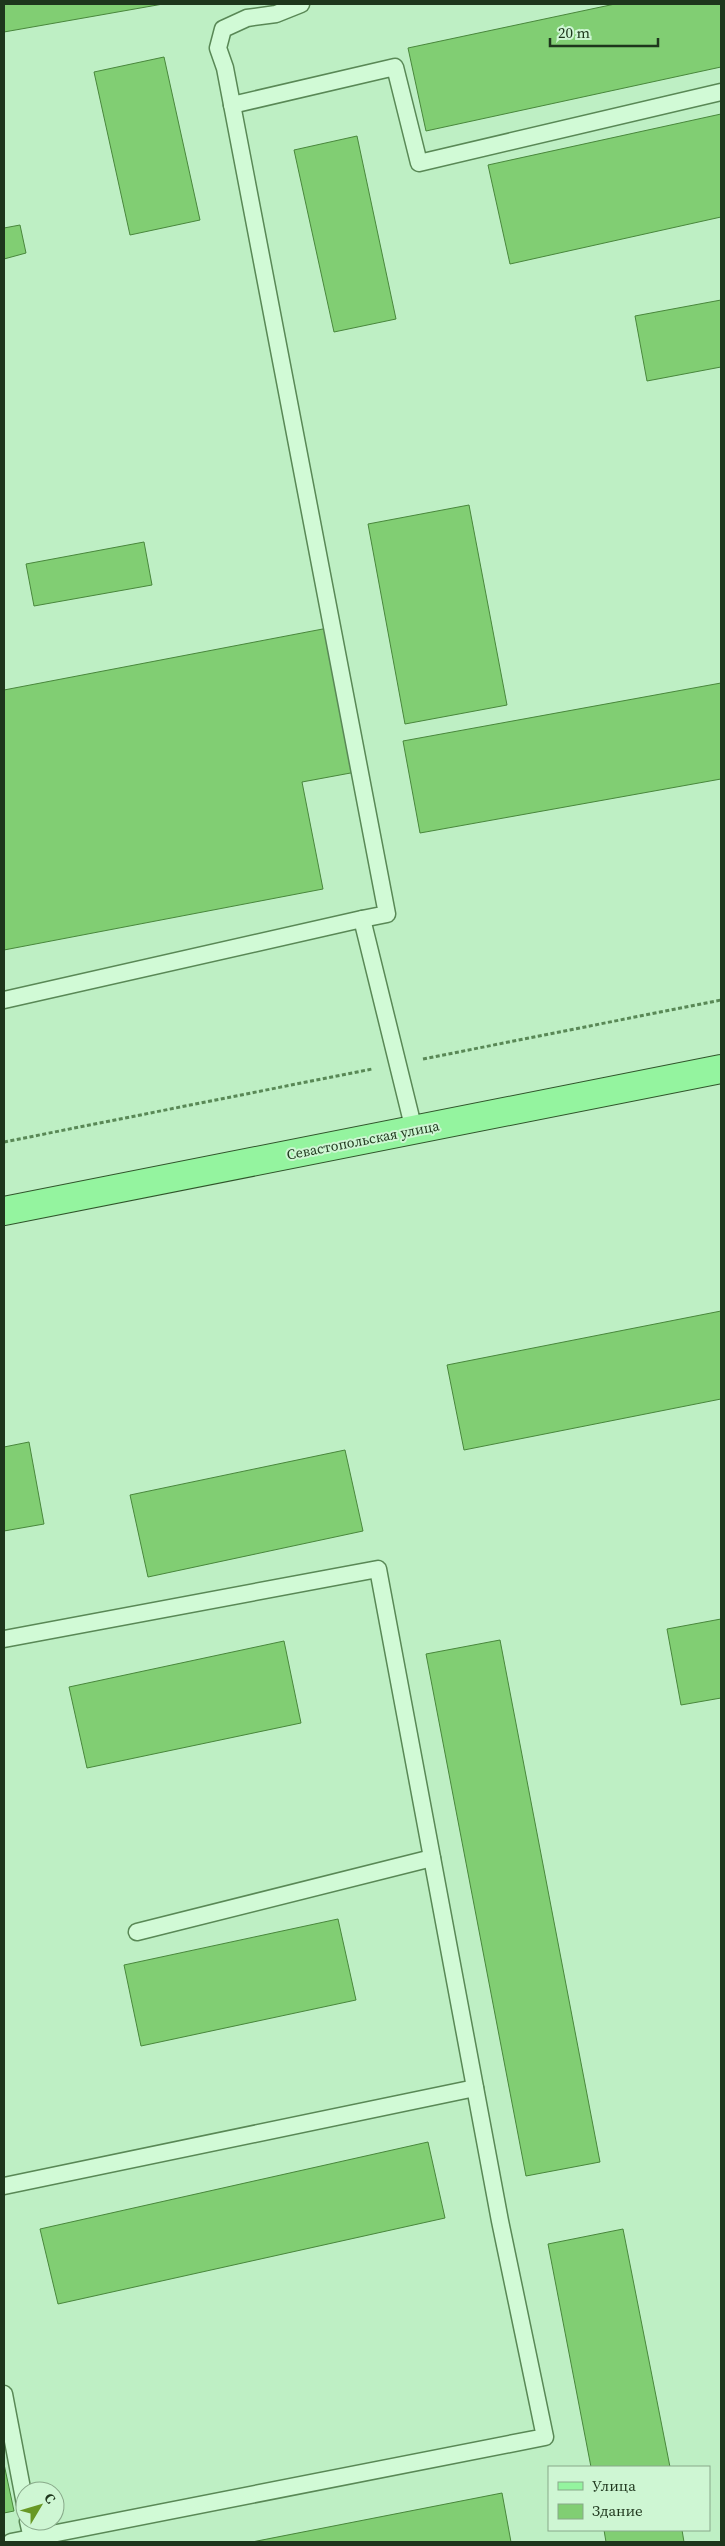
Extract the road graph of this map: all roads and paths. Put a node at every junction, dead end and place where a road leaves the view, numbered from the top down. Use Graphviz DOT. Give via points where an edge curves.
graph roads {
  1 [pos="301,4"];
  2 [pos="721,92"];
  3 [pos="232,106"];
  4 [pos="362,919"];
  5 [pos="4,1000"];
  6 [pos="721,1000"];
  7 [pos="397,1064"];
  8 [pos="721,1070"];
  9 [pos="414,1130"];
  10 [pos="4,1142"];
  11 [pos="4,1211"];
  12 [pos="4,1639"];
  13 [pos="432,1858"];
  14 [pos="137,1932"];
  15 [pos="475,2088"];
  16 [pos="4,2186"];
  17 [pos="4,2394"];
  18 [pos="21,2481"];
  19 [pos="30,2531"];
  20 [pos="32,2538"];
  21 [pos="11,2542"];
  1 -- 3 [label="lane" via="276,14 247,18 222,29 218,48"];
  2 -- 3 [label="lane" via="418,163 395,67"];
  3 -- 4 [label="lane" via="387,914"];
  4 -- 5 [label="lane"];
  4 -- 7 [label="lane"];
  6 -- 7 [label="path"];
  7 -- 9 [label="lane"];
  7 -- 10 [label="path"];
  8 -- 9 [label="main road, Севастопольская улица"];
  9 -- 11 [label="main road, Севастопольская улица"];
  12 -- 13 [label="lane" via="378,1569"];
  13 -- 14 [label="lane"];
  13 -- 15 [label="lane"];
  15 -- 16 [label="lane"];
  15 -- 20 [label="lane" via="545,2437"];
  17 -- 18 [label="lane"];
  19 -- 20 [label="lane"];
  20 -- 21 [label="lane"];
}
